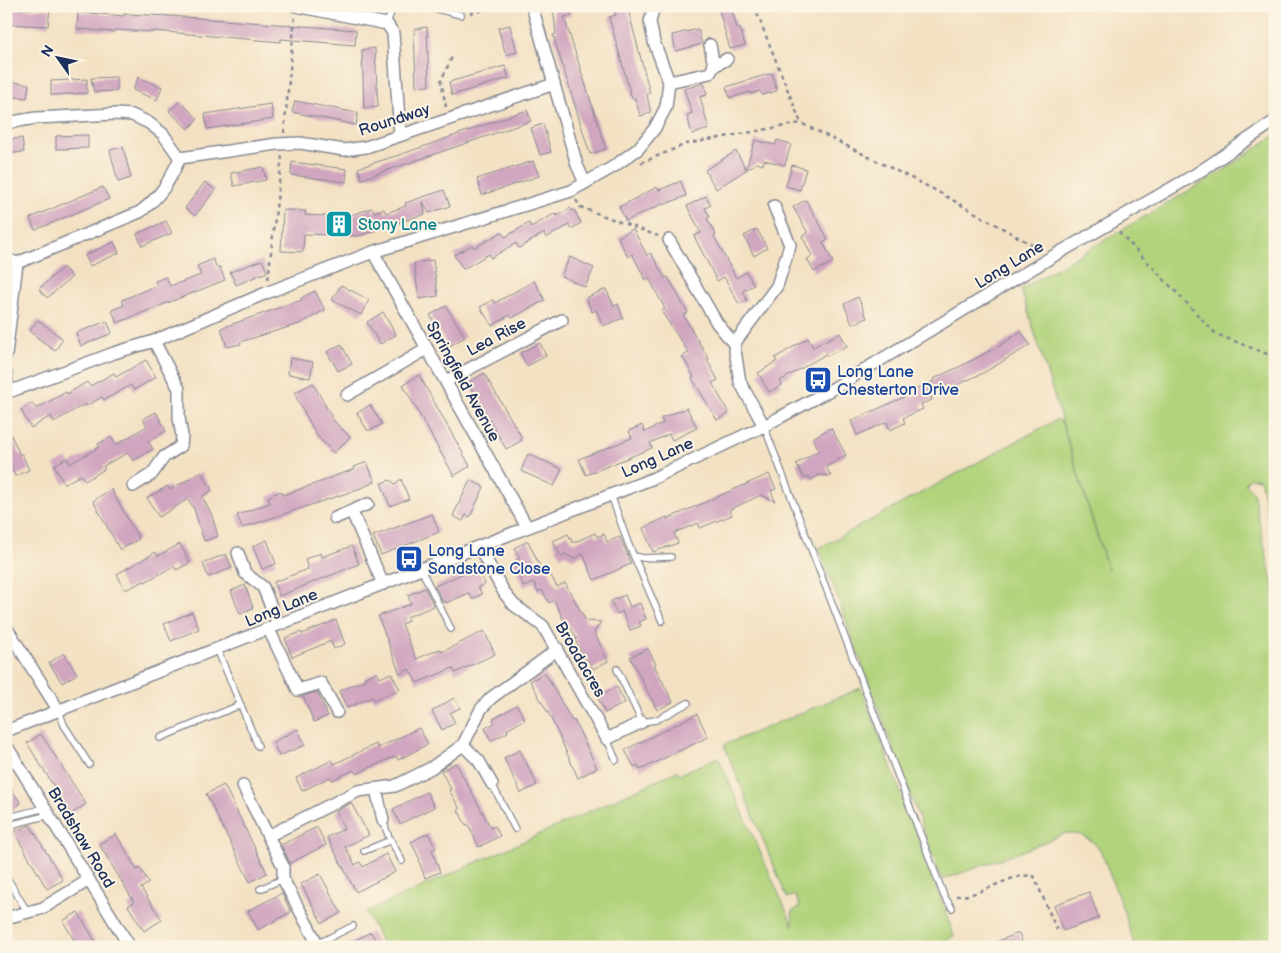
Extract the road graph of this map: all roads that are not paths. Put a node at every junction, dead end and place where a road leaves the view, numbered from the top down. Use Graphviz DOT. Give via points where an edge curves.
graph roads {
  1 [pos="296,6"];
  2 [pos="393,6"];
  3 [pos="425,6"];
  4 [pos="532,6"];
  5 [pos="654,6"];
  6 [pos="461,15"];
  7 [pos="387,24"];
  8 [pos="710,45"];
  9 [pos="727,59"];
  10 [pos="714,66"];
  11 [pos="669,82"];
  12 [pos="554,84"];
  13 [pos="1275,121"];
  14 [pos="6,124"];
  15 [pos="400,134"];
  16 [pos="180,158"];
  17 [pos="585,183"];
  18 [pos="774,206"];
  19 [pos="669,240"];
  20 [pos="373,252"];
  21 [pos="12,261"];
  22 [pos="562,320"];
  23 [pos="154,341"];
  24 [pos="734,344"];
  25 [pos="427,348"];
  26 [pos="6,355"];
  27 [pos="6,373"];
  28 [pos="446,381"];
  29 [pos="7,392"];
  30 [pos="347,395"];
  31 [pos="764,426"];
  32 [pos="132,486"];
  33 [pos="611,495"];
  34 [pos="368,504"];
  35 [pos="352,512"];
  36 [pos="335,518"];
  37 [pos="527,527"];
  38 [pos="479,547"];
  39 [pos="238,553"];
  40 [pos="634,556"];
  41 [pos="671,557"];
  42 [pos="421,569"];
  43 [pos="383,584"];
  44 [pos="662,621"];
  45 [pos="6,627"];
  46 [pos="273,627"];
  47 [pos="451,629"];
  48 [pos="558,649"];
  49 [pos="217,650"];
  50 [pos="617,669"];
  51 [pos="688,704"];
  52 [pos="240,705"];
  53 [pos="58,711"];
  54 [pos="337,712"];
  55 [pos="642,722"];
  56 [pos="6,731"];
  57 [pos="160,738"];
  58 [pos="607,739"];
  59 [pos="6,745"];
  60 [pos="463,745"];
  61 [pos="258,746"];
  62 [pos="616,760"];
  63 [pos="89,764"];
  64 [pos="492,784"];
  65 [pos="243,786"];
  66 [pos="376,790"];
  67 [pos="47,811"];
  68 [pos="6,818"];
  69 [pos="383,820"];
  70 [pos="6,826"];
  71 [pos="515,829"];
  72 [pos="268,836"];
  73 [pos="391,840"];
  74 [pos="364,851"];
  75 [pos="402,861"];
  76 [pos="6,876"];
  77 [pos="283,878"];
  78 [pos="88,880"];
  79 [pos="260,889"];
  80 [pos="952,908"];
  81 [pos="28,913"];
  82 [pos="6,918"];
  83 [pos="352,926"];
  84 [pos="317,945"];
  85 [pos="130,947"];
  1 -- 7 [label="street"];
  2 -- 7 [label="lane"];
  3 -- 6 [label="lane"];
  4 -- 12 [label="street"];
  5 -- 11 [label="street" via="650,22"];
  7 -- 15 [label="street" via="393,33"];
  8 -- 10 [label="street"];
  9 -- 10 [label="street"];
  10 -- 11 [label="street" via="710,73"];
  11 -- 17 [label="street" via="666,107 638,149"];
  12 -- 15 [label="street, Roundway"];
  12 -- 17 [label="street"];
  13 -- 31 [label="street, Long Lane" via="1196,174"];
  14 -- 16 [label="street" via="36,118 132,115 149,122 163,134"];
  15 -- 16 [label="street, Roundway" via="366,147 344,150 300,143 276,144"];
  16 -- 21 [label="street" via="156,200 140,212"];
  17 -- 20 [label="street" via="572,191"];
  18 -- 24 [label="street" via="790,244 777,286"];
  19 -- 24 [label="street" via="717,323"];
  20 -- 23 [label="street"];
  20 -- 25 [label="street, Springfield Avenue"];
  21 -- 26 [label="street"];
  22 -- 28 [label="street, Lea Rise"];
  23 -- 29 [label="street"];
  23 -- 32 [label="street" via="179,389 182,436 180,446 164,457 152,474"];
  24 -- 31 [label="street" via="740,382"];
  25 -- 28 [label="street, Springfield Avenue"];
  25 -- 30 [label="street"];
  27 -- 29 [label="street"];
  28 -- 37 [label="street, Springfield Avenue"];
  31 -- 33 [label="street, Long Lane"];
  31 -- 80 [label="lane" via="944,896"];
  33 -- 37 [label="street, Long Lane"];
  33 -- 40 [label="lane"];
  34 -- 35 [label="street"];
  35 -- 36 [label="street"];
  35 -- 43 [label="street"];
  37 -- 38 [label="street, Long Lane"];
  38 -- 42 [label="street, Long Lane"];
  38 -- 48 [label="street, Broadacres" via="505,594 514,605 543,626"];
  39 -- 46 [label="street" via="245,574 263,587"];
  40 -- 41 [label="lane"];
  40 -- 44 [label="lane"];
  42 -- 43 [label="street, Long Lane"];
  42 -- 47 [label="lane"];
  43 -- 46 [label="street, Long Lane"];
  45 -- 53 [label="street"];
  46 -- 49 [label="street, Long Lane"];
  46 -- 54 [label="street" via="298,690 321,683"];
  48 -- 58 [label="street, Broadacres"];
  48 -- 60 [label="street" via="491,698 481,709"];
  49 -- 52 [label="lane"];
  49 -- 53 [label="street, Long Lane"];
  50 -- 55 [label="lane"];
  51 -- 55 [label="lane" via="656,720"];
  52 -- 57 [label="lane"];
  52 -- 61 [label="lane"];
  53 -- 56 [label="street, Long Lane"];
  53 -- 63 [label="lane"];
  55 -- 58 [label="street"];
  58 -- 62 [label="lane"];
  59 -- 67 [label="street, Bradshaw Road"];
  60 -- 64 [label="street" via="480,761"];
  60 -- 66 [label="street" via="431,768 396,786"];
  64 -- 71 [label="lane"];
  65 -- 72 [label="street"];
  66 -- 69 [label="street"];
  66 -- 72 [label="street" via="358,791"];
  67 -- 68 [label="lane"];
  67 -- 70 [label="lane"];
  67 -- 78 [label="street, Bradshaw Road"];
  69 -- 73 [label="lane"];
  72 -- 77 [label="street" via="283,866"];
  73 -- 74 [label="lane"];
  73 -- 75 [label="lane"];
  76 -- 81 [label="lane"];
  77 -- 79 [label="lane"];
  77 -- 84 [label="street"];
  78 -- 81 [label="street" via="43,908"];
  78 -- 85 [label="street, Bradshaw Road"];
  81 -- 82 [label="street"];
  83 -- 84 [label="lane"];
}
